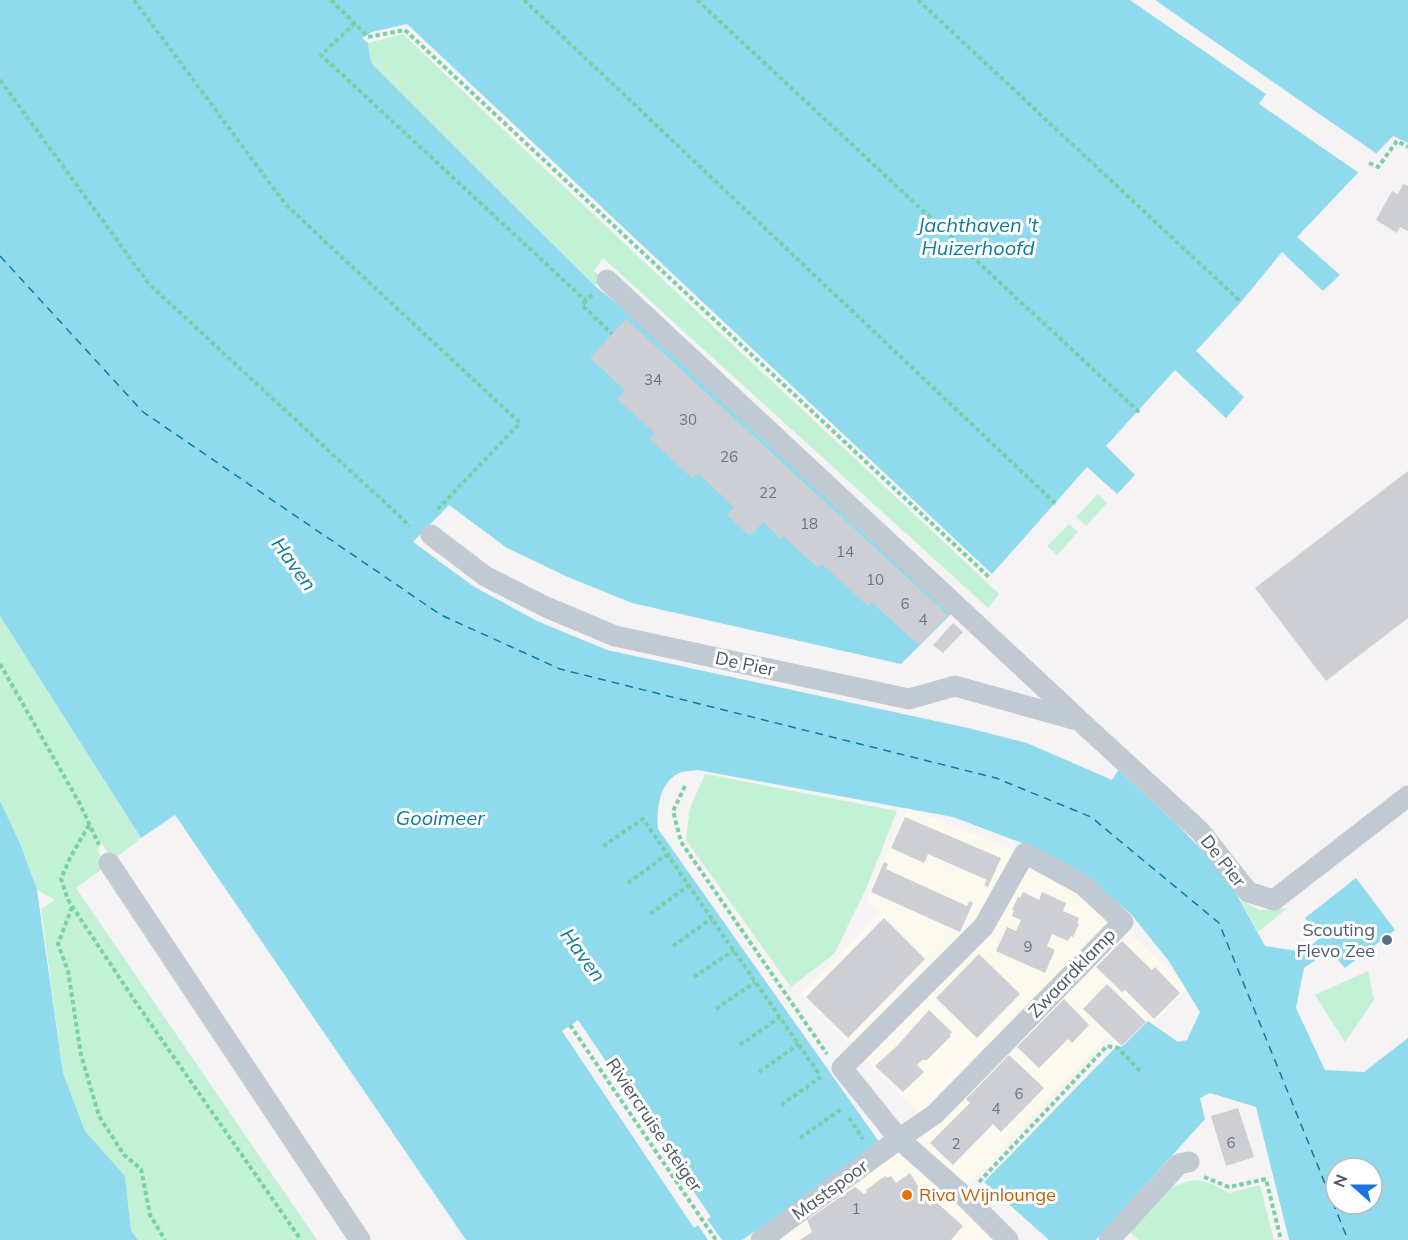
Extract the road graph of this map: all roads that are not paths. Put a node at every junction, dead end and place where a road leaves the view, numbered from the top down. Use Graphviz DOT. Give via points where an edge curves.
graph roads {
  1 [pos="607,280"];
  2 [pos="426,528"];
  3 [pos="1080,721"];
  4 [pos="1408,796"];
  5 [pos="109,863"];
  6 [pos="899,1140"];
  7 [pos="1189,1162"];
  8 [pos="360,1240"];
  9 [pos="761,1240"];
  10 [pos="1008,1240"];
  11 [pos="1109,1240"];
  1 -- 3 [label="street, De Pier"];
  2 -- 3 [label="street, De Pier" via="484,576 615,636 909,699 955,686"];
  3 -- 4 [label="street, De Pier" via="1200,831 1248,892 1274,900"];
  5 -- 8 [label="street"];
  6 -- 6 [label="street, Zwaardklamp" via="842,1068 984,926 1025,853 1083,885 1123,922 935,1114"];
  6 -- 9 [label="street, Mastspoor"];
  6 -- 10 [label="street"];
  7 -- 11 [label="street" via="1179,1164"];
}
